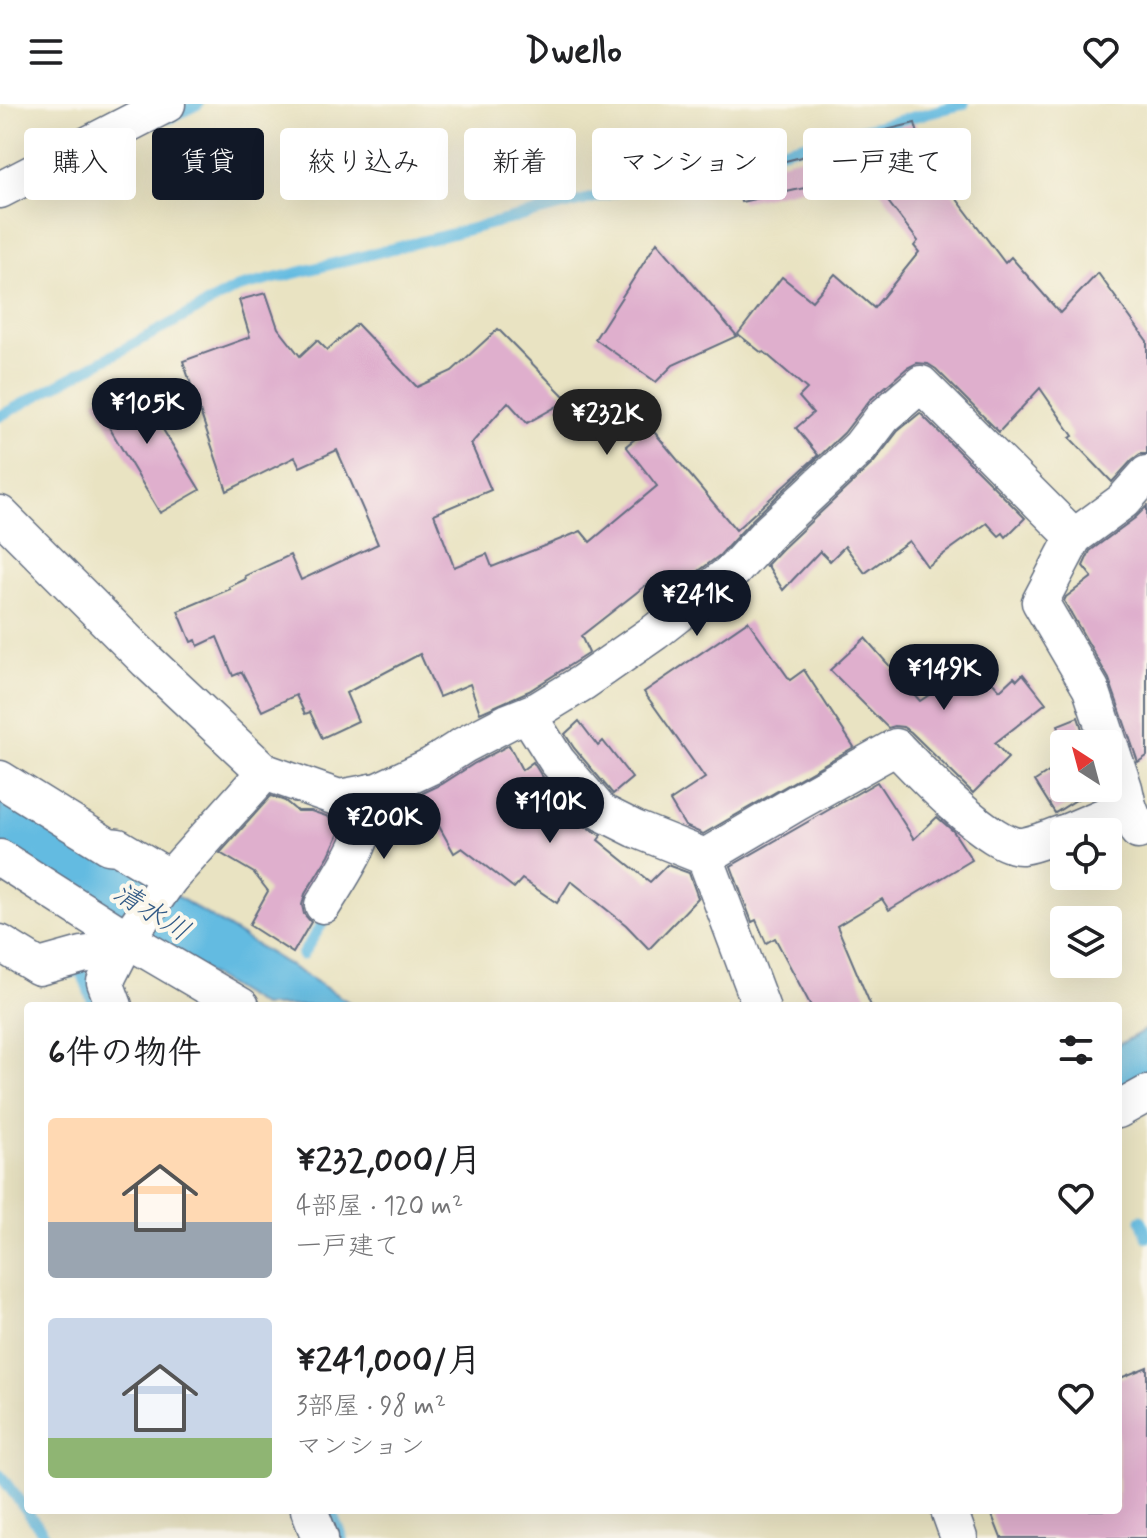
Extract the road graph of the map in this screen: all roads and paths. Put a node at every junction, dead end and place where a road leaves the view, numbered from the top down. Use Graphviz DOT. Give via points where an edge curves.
graph roads {
  1 [pos="167,104"];
  2 [pos="0,190"];
  3 [pos="1147,474"];
  4 [pos="0,514"];
  5 [pos="1074,537"];
  6 [pos="528,715"];
  7 [pos="265,772"];
  8 [pos="0,779"];
  9 [pos="371,792"];
  10 [pos="1138,816"];
  11 [pos="1050,837"];
  12 [pos="705,857"];
  13 [pos="0,858"];
  14 [pos="170,878"];
  15 [pos="323,905"];
  16 [pos="0,943"];
  17 [pos="124,944"];
  18 [pos="112,1002"];
  19 [pos="233,1002"];
  20 [pos="759,1002"];
  21 [pos="1147,1094"];
  22 [pos="1122,1108"];
  23 [pos="311,1514"];
  24 [pos="950,1514"];
  25 [pos="320,1538"];
  26 [pos="959,1538"];
  1 -- 2 [label="street"];
  3 -- 5 [label="street" via="1123,501"];
  4 -- 7 [label="street"];
  5 -- 6 [label="street" via="921,384 734,570 594,675"];
  5 -- 10 [label="street" via="1040,602 1091,689"];
  6 -- 9 [label="street"];
  6 -- 12 [label="street" via="557,761 601,812"];
  7 -- 9 [label="street" via="339,798"];
  7 -- 14 [label="street"];
  8 -- 14 [label="street"];
  9 -- 15 [label="street" via="371,811 353,858"];
  11 -- 12 [label="street" via="1019,847 997,839 896,747"];
  12 -- 20 [label="street"];
  13 -- 17 [label="street"];
  14 -- 17 [label="street"];
  16 -- 17 [label="street" via="39,967"];
  17 -- 18 [label="street" via="105,982"];
  17 -- 19 [label="street"];
  21 -- 22 [label="street"];
  23 -- 25 [label="street"];
  24 -- 26 [label="street"];
}
